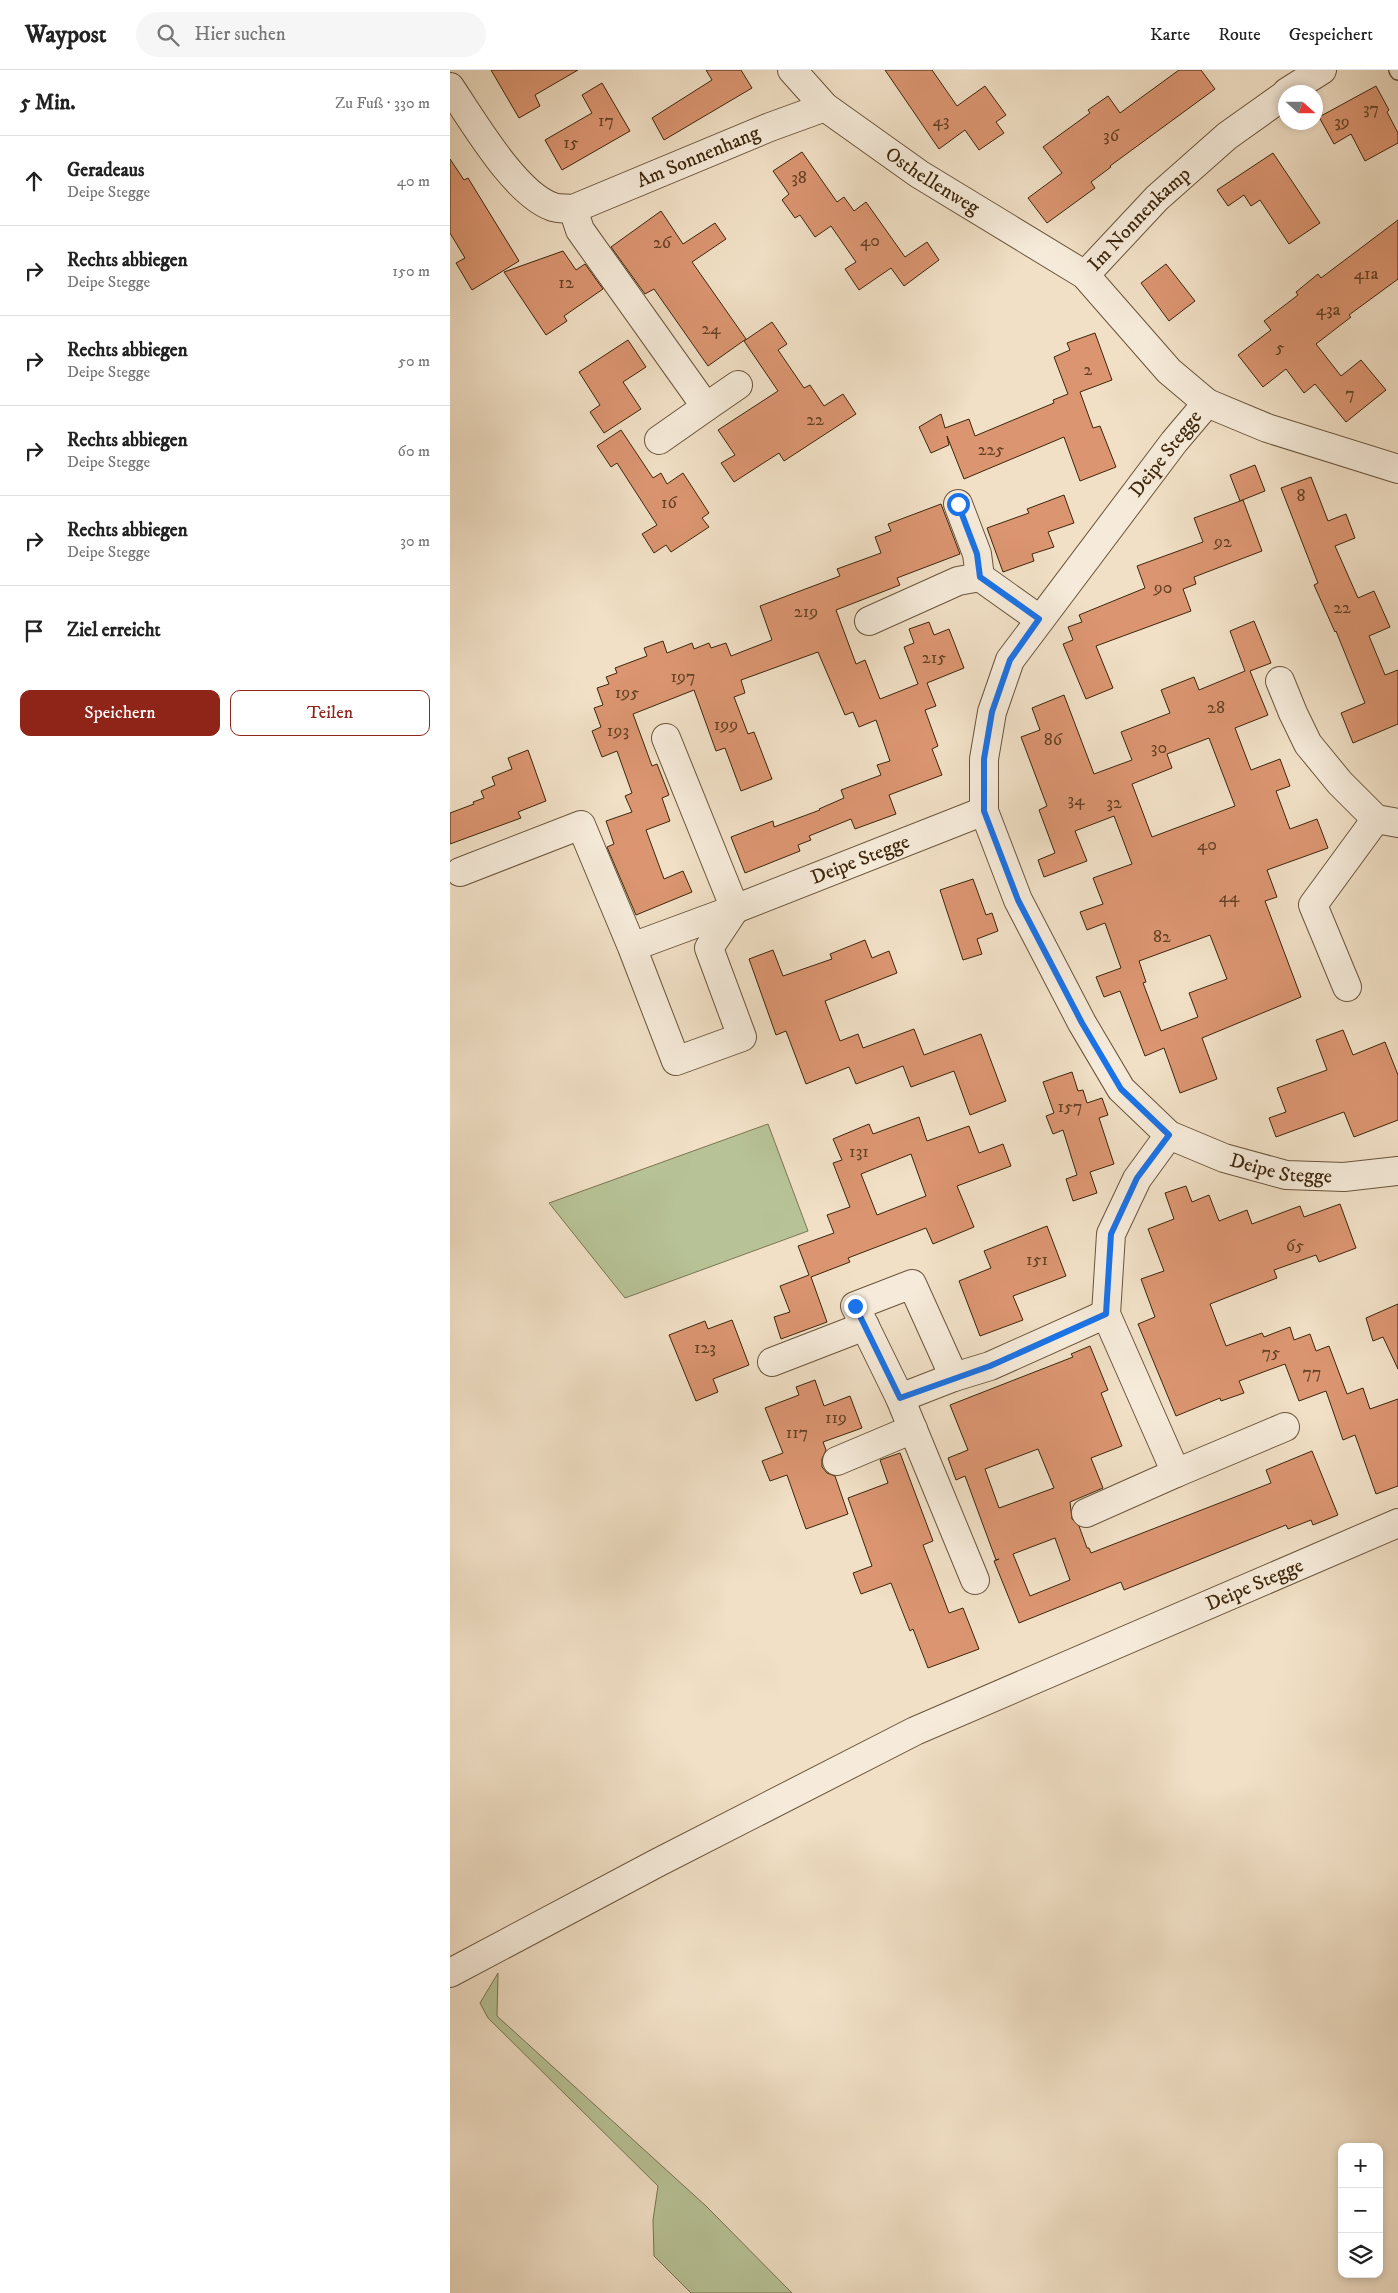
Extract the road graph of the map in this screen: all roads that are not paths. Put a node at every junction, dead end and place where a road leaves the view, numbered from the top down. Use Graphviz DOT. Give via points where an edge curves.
graph roads {
  1 [pos="792,70"];
  2 [pos="1322,70"];
  3 [pos="1299,85"];
  4 [pos="450,87"];
  5 [pos="1278,99"];
  6 [pos="825,107"];
  7 [pos="573,209"];
  8 [pos="1085,275"];
  9 [pos="738,385"];
  10 [pos="1207,403"];
  11 [pos="706,407"];
  12 [pos="660,440"];
  13 [pos="1398,469"];
  14 [pos="958,504"];
  15 [pos="980,577"];
  16 [pos="1039,619"];
  17 [pos="869,621"];
  18 [pos="1280,681"];
  19 [pos="666,738"];
  20 [pos="984,811"];
  21 [pos="1387,821"];
  22 [pos="460,872"];
  23 [pos="735,908"];
  24 [pos="632,947"];
  25 [pos="1347,987"];
  26 [pos="1169,1135"];
  27 [pos="1398,1171"];
  28 [pos="1106,1314"];
  29 [pos="865,1326"];
  30 [pos="772,1362"];
  31 [pos="954,1377"];
  32 [pos="900,1398"];
  33 [pos="1285,1427"];
  34 [pos="913,1429"];
  35 [pos="837,1460"];
  36 [pos="1176,1473"];
  37 [pos="1086,1512"];
  38 [pos="1398,1523"];
  39 [pos="975,1580"];
  40 [pos="450,1974"];
  1 -- 6 [label="street, Osthellenweg"];
  2 -- 3 [label="street, Im Nonnenkamp"];
  4 -- 7 [label="street" via="510,172 532,194 554,207"];
  5 -- 8 [label="street, Im Nonnenkamp" via="1227,136 1157,198"];
  6 -- 7 [label="street, Am Sonnenhang"];
  6 -- 8 [label="street, Osthellenweg" via="919,174"];
  7 -- 11 [label="street" via="580,230"];
  8 -- 10 [label="street, Im Nonnenkamp" via="1169,371"];
  9 -- 11 [label="street"];
  10 -- 13 [label="street, Deipe Stegge" via="1267,428"];
  10 -- 16 [label="street, Deipe Stegge"];
  11 -- 12 [label="street"];
  14 -- 15 [label="street" via="977,554"];
  15 -- 16 [label="street"];
  15 -- 17 [label="street" via="958,581"];
  16 -- 20 [label="street, Deipe Stegge" via="1010,660 992,712 984,759"];
  18 -- 21 [label="street" via="1308,744 1340,783"];
  19 -- 23 [label="street"];
  20 -- 23 [label="street, Deipe Stegge"];
  20 -- 26 [label="street, Deipe Stegge" via="1018,900 1082,1023 1121,1089"];
  21 -- 25 [label="street" via="1313,905"];
  22 -- 24 [label="street" via="581,825"];
  23 -- 24 [label="street, Deipe Stegge"];
  23 -- 24 [label="street" via="710,948 742,1037 676,1061"];
  26 -- 27 [label="street, Deipe Stegge" via="1224,1158 1286,1175 1344,1177"];
  26 -- 28 [label="street" via="1137,1178 1111,1234"];
  28 -- 31 [label="street" via="990,1366"];
  28 -- 36 [label="street"];
  29 -- 30 [label="street"];
  29 -- 31 [label="street" via="855,1306 912,1284"];
  29 -- 32 [label="street"];
  31 -- 32 [label="street"];
  32 -- 34 [label="street"];
  33 -- 36 [label="street"];
  34 -- 35 [label="street"];
  34 -- 39 [label="street"];
  36 -- 37 [label="street"];
  38 -- 40 [label="street, Deipe Stegge" via="915,1731 657,1863"];
}
